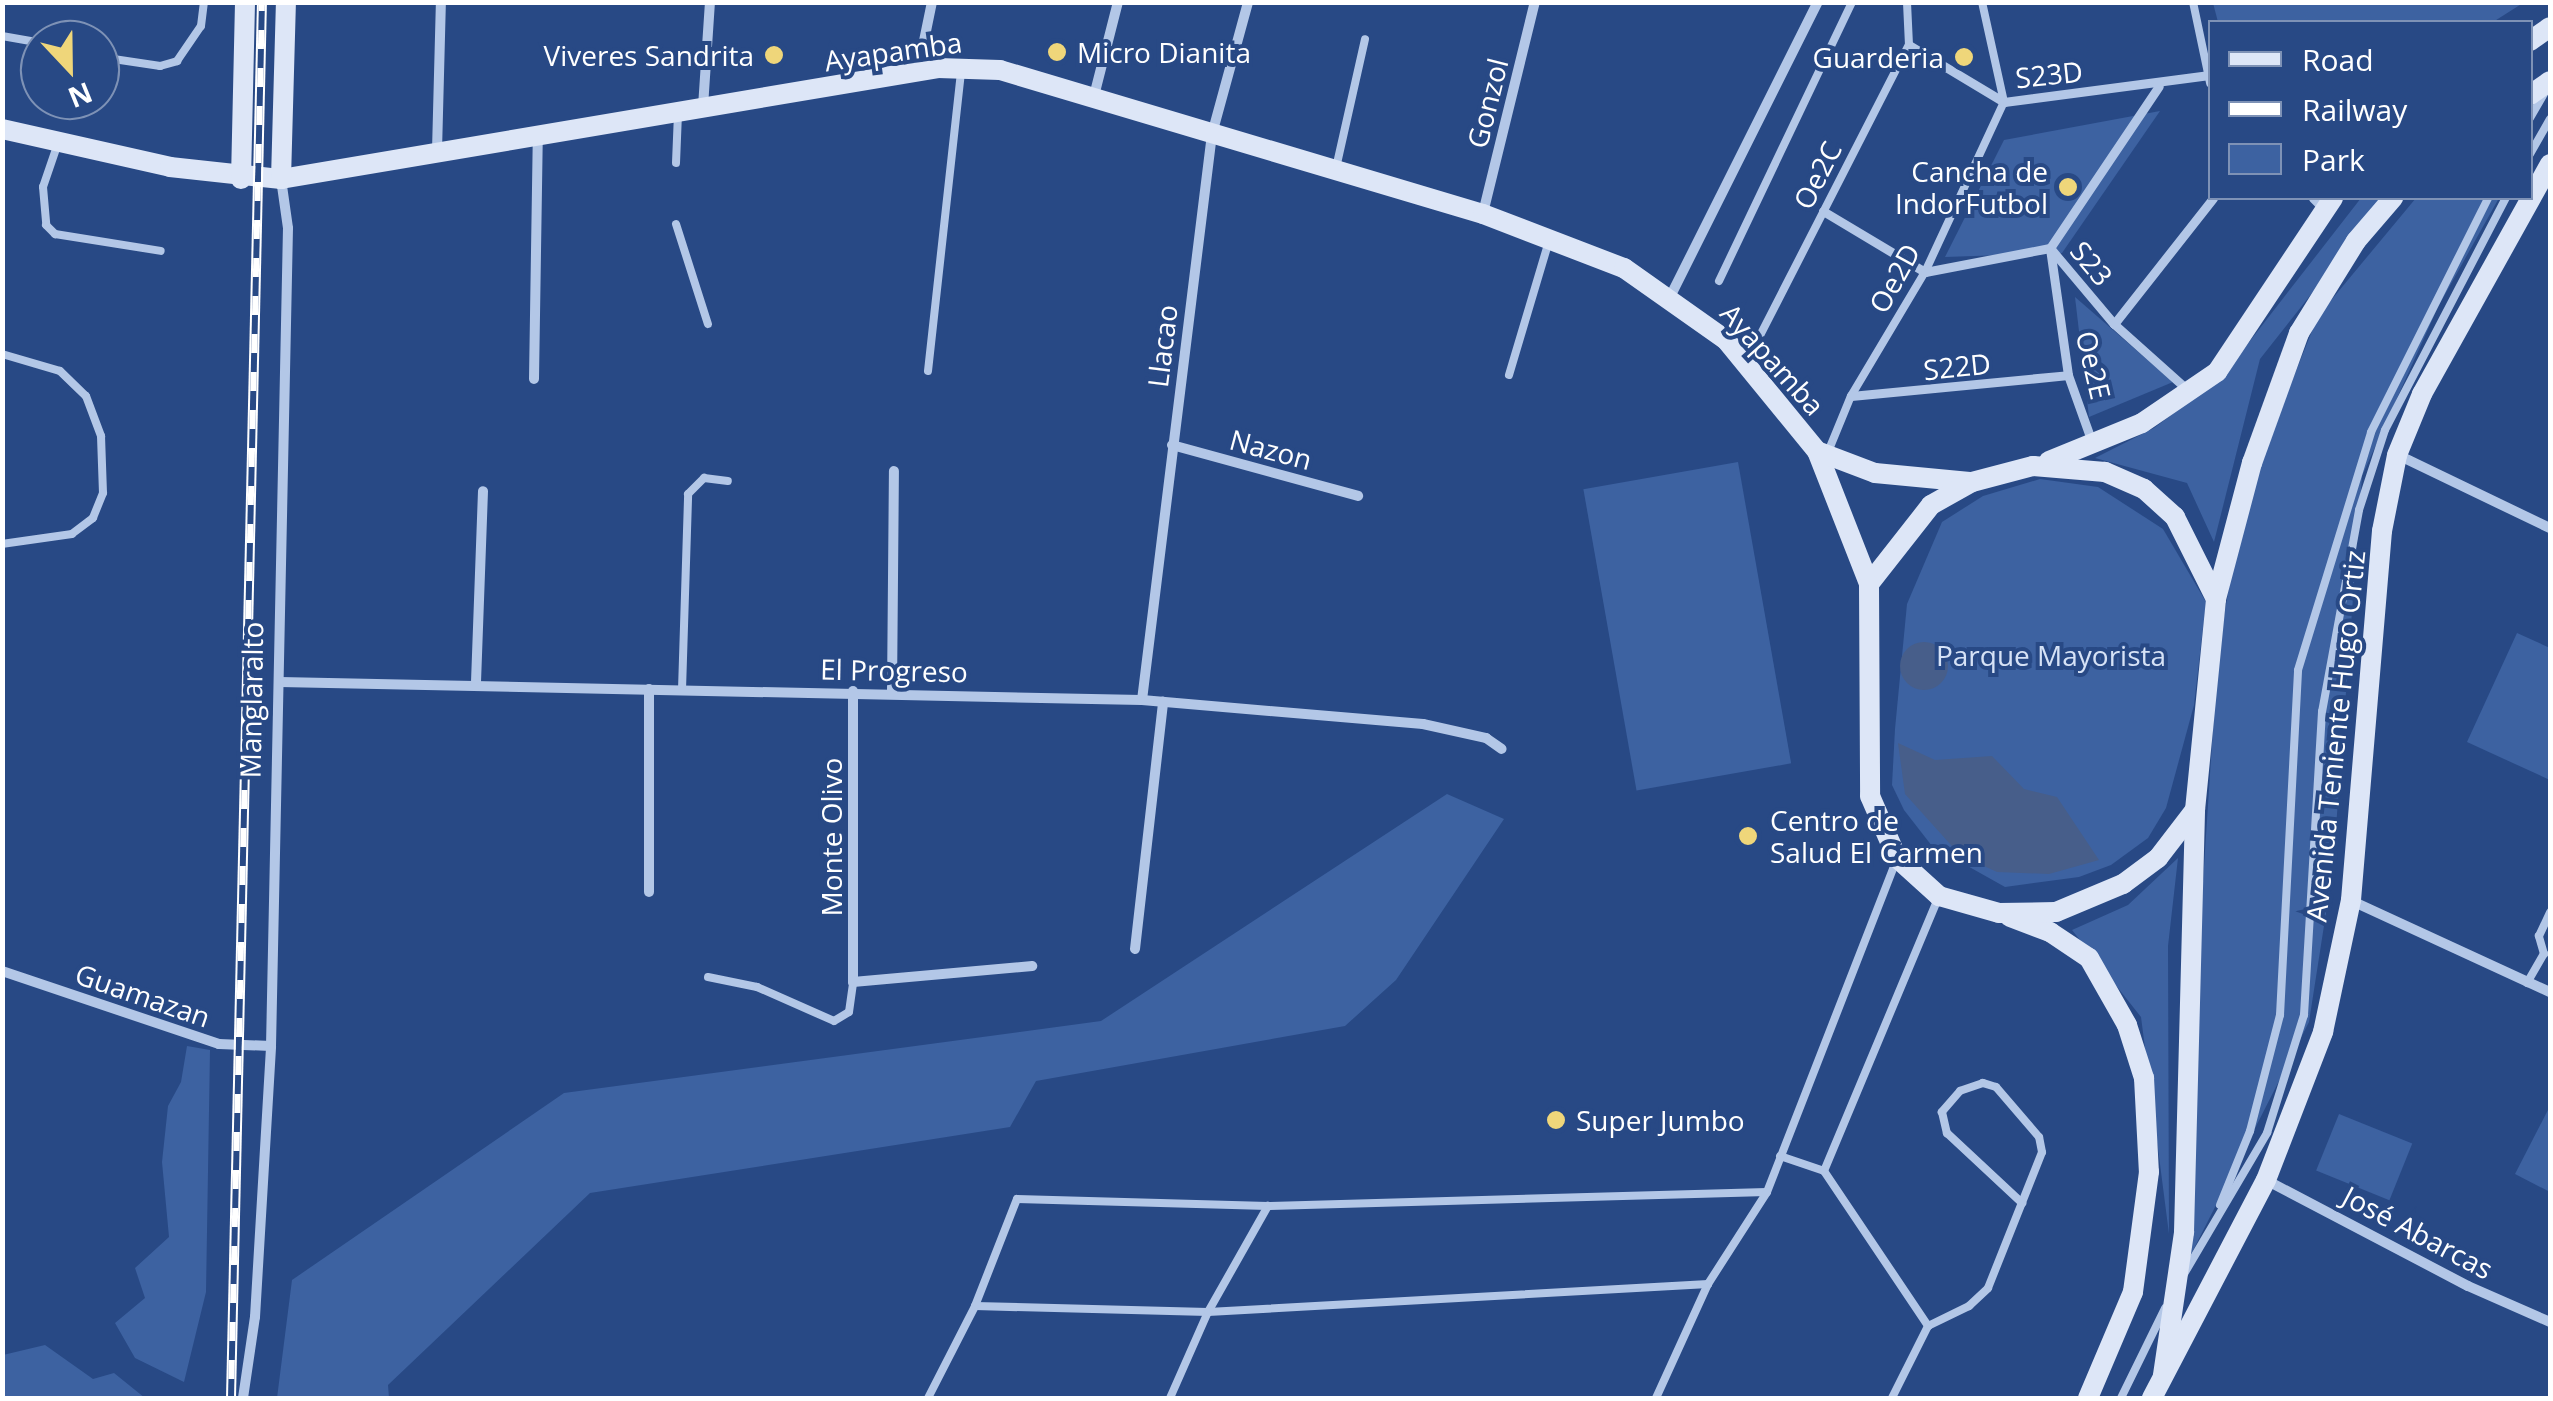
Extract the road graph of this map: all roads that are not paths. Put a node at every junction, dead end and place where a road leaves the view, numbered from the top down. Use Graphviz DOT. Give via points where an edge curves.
graph roads {
  1 [pos="204,2"];
  2 [pos="245,2"];
  3 [pos="286,2"];
  4 [pos="441,2"];
  5 [pos="710,2"];
  6 [pos="932,2"];
  7 [pos="1118,2"];
  8 [pos="1248,2"];
  9 [pos="1536,2"];
  10 [pos="1818,2"];
  11 [pos="1852,2"];
  12 [pos="1908,2"];
  13 [pos="1982,2"];
  14 [pos="2193,2"];
  15 [pos="1365,39"];
  16 [pos="1909,45"];
  17 [pos="120,59"];
  18 [pos="962,66"];
  19 [pos="2208,70"];
  20 [pos="918,71"];
  21 [pos="2208,79"];
  22 [pos="2550,81"];
  23 [pos="2159,86"];
  24 [pos="1094,96"];
  25 [pos="2004,102"];
  26 [pos="703,108"];
  27 [pos="2533,112"];
  28 [pos="678,113"];
  29 [pos="2550,119"];
  30 [pos="2,129"];
  31 [pos="1212,134"];
  32 [pos="538,137"];
  33 [pos="58,142"];
  34 [pos="2533,149"];
  35 [pos="438,154"];
  36 [pos="676,163"];
  37 [pos="2550,164"];
  38 [pos="1336,168"];
  39 [pos="240,179"];
  40 [pos="281,179"];
  41 [pos="2533,195"];
  42 [pos="2211,200"];
  43 [pos="2391,200"];
  44 [pos="2487,200"];
  45 [pos="2505,200"];
  46 [pos="2530,200"];
  47 [pos="2323,201"];
  48 [pos="1823,211"];
  49 [pos="1483,214"];
  50 [pos="676,224"];
  51 [pos="1550,237"];
  52 [pos="2050,248"];
  53 [pos="161,252"];
  54 [pos="1925,272"];
  55 [pos="1719,281"];
  56 [pos="1670,297"];
  57 [pos="708,324"];
  58 [pos="2114,324"];
  59 [pos="2,354"];
  60 [pos="1746,363"];
  61 [pos="928,371"];
  62 [pos="1509,375"];
  63 [pos="2068,375"];
  64 [pos="534,379"];
  65 [pos="2192,394"];
  66 [pos="1852,396"];
  67 [pos="1172,445"];
  68 [pos="2094,447"];
  69 [pos="1822,454"];
  70 [pos="2397,455"];
  71 [pos="2032,466"];
  72 [pos="894,471"];
  73 [pos="728,481"];
  74 [pos="1972,482"];
  75 [pos="483,491"];
  76 [pos="1358,496"];
  77 [pos="2550,528"];
  78 [pos="2,544"];
  79 [pos="1869,584"];
  80 [pos="2216,599"];
  81 [pos="280,682"];
  82 [pos="476,682"];
  83 [pos="649,689"];
  84 [pos="682,690"];
  85 [pos="853,691"];
  86 [pos="892,692"];
  87 [pos="1142,700"];
  88 [pos="1163,702"];
  89 [pos="1502,750"];
  90 [pos="2195,810"];
  91 [pos="1897,858"];
  92 [pos="649,892"];
  93 [pos="1939,896"];
  94 [pos="2351,900"];
  95 [pos="2550,912"];
  96 [pos="1999,913"];
  97 [pos="1135,949"];
  98 [pos="2547,954"];
  99 [pos="1032,966"];
  100 [pos="2,971"];
  101 [pos="708,977"];
  102 [pos="853,982"];
  103 [pos="2527,982"];
  104 [pos="2550,992"];
  105 [pos="271,1046"];
  106 [pos="1780,1156"];
  107 [pos="1824,1171"];
  108 [pos="2266,1180"];
  109 [pos="1767,1192"];
  110 [pos="2022,1204"];
  111 [pos="1268,1206"];
  112 [pos="2208,1232"];
  113 [pos="2178,1282"];
  114 [pos="1708,1284"];
  115 [pos="975,1306"];
  116 [pos="1208,1312"];
  117 [pos="2550,1322"];
  118 [pos="1928,1326"];
  119 [pos="2163,1375"];
  120 [pos="243,1398"];
  121 [pos="928,1398"];
  122 [pos="1170,1398"];
  123 [pos="1656,1398"];
  124 [pos="1892,1398"];
  125 [pos="2088,1398"];
  126 [pos="2121,1398"];
  127 [pos="2152,1398"];
  1 -- 17 [label="lane" via="201,26 177,61 160,66"];
  2 -- 39 [label="main road"];
  3 -- 40 [label="main road, Manglaralto"];
  4 -- 35 [label="street"];
  5 -- 26 [label="street"];
  6 -- 20 [label="street"];
  7 -- 24 [label="street"];
  8 -- 31 [label="street, Llacao"];
  9 -- 49 [label="street, Gonzol"];
  10 -- 56 [label="street"];
  11 -- 55 [label="lane"];
  12 -- 16 [label="lane, Oe2C"];
  13 -- 25 [label="lane"];
  14 -- 19 [label="lane"];
  15 -- 38 [label="lane"];
  16 -- 25 [label="street, S23D"];
  16 -- 48 [label="lane, Oe2C"];
  18 -- 20 [label="main road, Ayapamba"];
  18 -- 24 [label="main road, Ayapamba"];
  18 -- 61 [label="lane"];
  20 -- 26 [label="main road, Ayapamba"];
  21 -- 23 [label="street, S23D"];
  22 -- 27 [label="lane"];
  23 -- 25 [label="street, S23D"];
  23 -- 52 [label="street"];
  24 -- 31 [label="main road, Ayapamba"];
  25 -- 54 [label="lane, Oe2D"];
  26 -- 28 [label="main road, Ayapamba"];
  28 -- 32 [label="main road, Ayapamba"];
  28 -- 36 [label="lane"];
  29 -- 34 [label="lane"];
  30 -- 33 [label="main road, Ayapamba"];
  31 -- 38 [label="main road, Ayapamba"];
  31 -- 67 [label="street, Llacao"];
  32 -- 35 [label="main road, Ayapamba"];
  32 -- 64 [label="street"];
  33 -- 39 [label="main road, Ayapamba"];
  33 -- 53 [label="lane" via="43,186 46,225 55,234"];
  35 -- 40 [label="main road, Ayapamba"];
  37 -- 41 [label="main road, Avenida Teniente Hugo Ortiz"];
  38 -- 49 [label="main road, Ayapamba"];
  39 -- 40 [label="main road, Ayapamba"];
  40 -- 81 [label="street, Manglaralto" via="288,228"];
  42 -- 58 [label="street"];
  43 -- 80 [label="main road" via="2356,241 2299,333 2252,462"];
  44 -- 112 [label="lane" via="2372,432 2298,670 2280,1014 2250,1131"];
  45 -- 112 [label="lane" via="2385,430 2360,510 2322,712 2304,1014 2267,1133"];
  46 -- 70 [label="main road, Avenida Teniente Hugo Ortiz" via="2422,394"];
  47 -- 65 [label="main road" via="2229,359"];
  48 -- 54 [label="street"];
  48 -- 60 [label="lane, Oe2C"];
  49 -- 51 [label="main road, Ayapamba"];
  50 -- 57 [label="lane"];
  51 -- 56 [label="main road, Ayapamba" via="1624,268"];
  51 -- 62 [label="lane"];
  52 -- 54 [label="street, S23"];
  52 -- 58 [label="street, S23"];
  52 -- 63 [label="street, Oe2E"];
  54 -- 66 [label="lane, Oe2D"];
  56 -- 60 [label="main road, Ayapamba" via="1703,319"];
  58 -- 65 [label="street, S23"];
  59 -- 78 [label="lane" via="60,371 86,396 101,436 103,493 93,518 72,534"];
  60 -- 69 [label="main road, Ayapamba"];
  63 -- 66 [label="street, S22D"];
  63 -- 68 [label="street, Oe2E"];
  65 -- 68 [label="main road"];
  66 -- 69 [label="lane, Oe2D"];
  67 -- 76 [label="street, Nazon"];
  67 -- 87 [label="street, Llacao"];
  68 -- 71 [label="main road"];
  69 -- 74 [label="main road, Ayapamba" via="1874,473"];
  69 -- 79 [label="main road, Ayapamba"];
  70 -- 77 [label="street"];
  70 -- 94 [label="main road, Avenida Teniente Hugo Ortiz" via="2382,531"];
  71 -- 74 [label="main road"];
  71 -- 80 [label="main road" via="2106,472 2144,489 2187,532"];
  72 -- 86 [label="street"];
  73 -- 84 [label="lane" via="704,478 688,494"];
  74 -- 79 [label="main road" via="1931,505"];
  75 -- 82 [label="street"];
  79 -- 91 [label="main road" via="1870,796"];
  80 -- 90 [label="main road"];
  81 -- 82 [label="street, El Progreso"];
  81 -- 105 [label="street, Manglaralto"];
  82 -- 83 [label="street, El Progreso"];
  83 -- 84 [label="street, El Progreso"];
  83 -- 92 [label="street"];
  84 -- 85 [label="street, El Progreso"];
  85 -- 86 [label="street, El Progreso"];
  85 -- 102 [label="street, Monte Olivo"];
  86 -- 87 [label="street, El Progreso"];
  87 -- 88 [label="street, El Progreso"];
  88 -- 89 [label="street, El Progreso" via="1422,724 1486,738"];
  88 -- 97 [label="street"];
  90 -- 96 [label="main road" via="2158,858 2124,884 2056,912"];
  90 -- 113 [label="main road, Avenida Teniente Hugo Ortiz"];
  91 -- 93 [label="main road"];
  91 -- 106 [label="lane"];
  93 -- 96 [label="main road"];
  93 -- 107 [label="lane"];
  94 -- 103 [label="street"];
  94 -- 108 [label="main road, Avenida Teniente Hugo Ortiz" via="2323,1032"];
  95 -- 98 [label="lane" via="2539,936"];
  96 -- 125 [label="main road" via="2050,932 2089,958 2122,1015 2144,1078 2150,1172 2133,1292"];
  98 -- 103 [label="lane"];
  99 -- 102 [label="street"];
  100 -- 105 [label="street, Guamazan" via="219,1044"];
  101 -- 102 [label="lane" via="756,987 834,1021 849,1012"];
  103 -- 104 [label="street"];
  105 -- 120 [label="street, Manglaralto" via="255,1317"];
  106 -- 107 [label="lane"];
  106 -- 109 [label="lane"];
  107 -- 118 [label="lane"];
  108 -- 117 [label="street, José Abarcas"];
  108 -- 119 [label="main road, Avenida Teniente Hugo Ortiz"];
  109 -- 111 [label="lane"];
  109 -- 114 [label="lane"];
  110 -- 110 [label="lane" via="2042,1152 2039,1137 1990,1084 1960,1091 1942,1112 1947,1133"];
  110 -- 118 [label="lane" via="1988,1288 1970,1306"];
  111 -- 115 [label="lane" via="1017,1199"];
  111 -- 116 [label="lane"];
  112 -- 113 [label="lane"];
  113 -- 119 [label="main road, Avenida Teniente Hugo Ortiz"];
  113 -- 126 [label="lane"];
  114 -- 116 [label="lane"];
  114 -- 123 [label="lane"];
  115 -- 116 [label="lane"];
  115 -- 121 [label="lane"];
  116 -- 122 [label="lane"];
  118 -- 124 [label="lane"];
  119 -- 127 [label="main road, Avenida Teniente Hugo Ortiz"];
}
